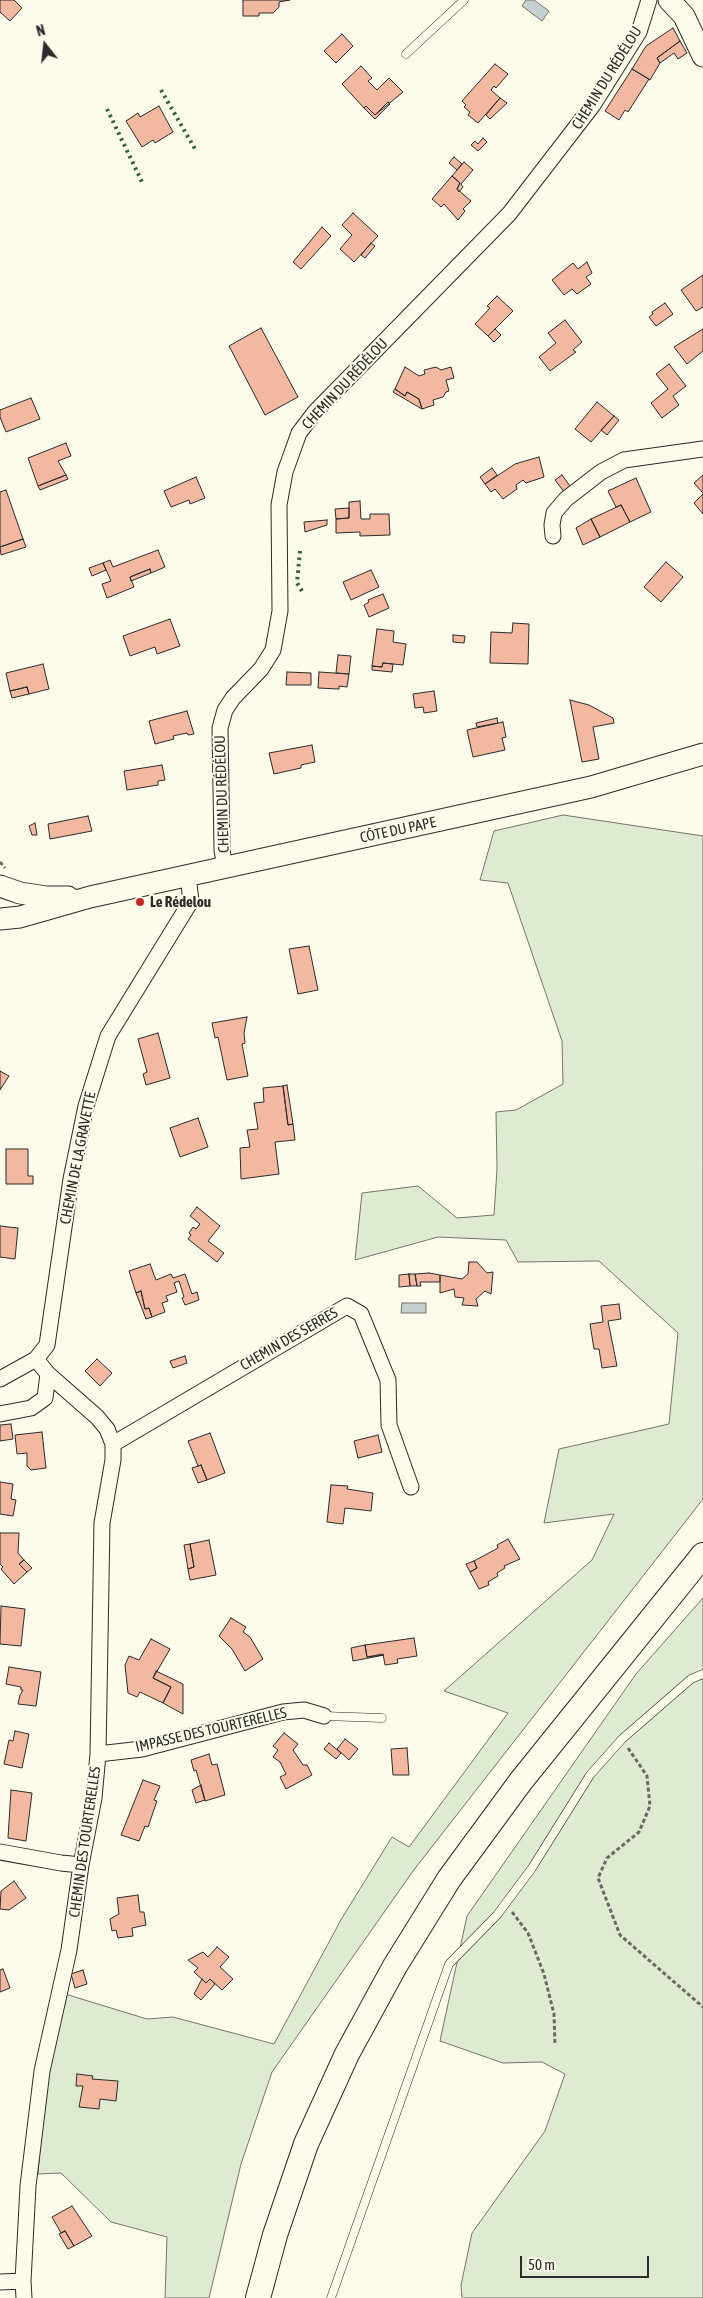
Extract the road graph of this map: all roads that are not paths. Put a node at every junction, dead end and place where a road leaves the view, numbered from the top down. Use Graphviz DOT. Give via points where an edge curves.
graph roads {
  1 [pos="464,0"];
  2 [pos="649,0"];
  3 [pos="669,0"];
  4 [pos="406,54"];
  5 [pos="703,56"];
  6 [pos="703,448"];
  7 [pos="553,536"];
  8 [pos="703,754"];
  9 [pos="225,868"];
  10 [pos="188,876"];
  11 [pos="0,886"];
  12 [pos="90,897"];
  13 [pos="0,919"];
  14 [pos="36,1358"];
  15 [pos="48,1374"];
  16 [pos="2,1376"];
  17 [pos="0,1414"];
  18 [pos="113,1444"];
  19 [pos="411,1487"];
  20 [pos="703,1555"];
  21 [pos="703,1674"];
  22 [pos="324,1716"];
  23 [pos="382,1718"];
  24 [pos="98,1754"];
  25 [pos="0,1852"];
  26 [pos="81,1864"];
  27 [pos="23,2281"];
  28 [pos="0,2282"];
  29 [pos="24,2298"];
  30 [pos="258,2298"];
  31 [pos="331,2298"];
  1 -- 4 [label="lane"];
  2 -- 9 [label="street, CHEMIN DU RÉDÉLOU" via="639,32 593,105 509,214 315,412 299,433 285,472 279,505 280,611 273,650 261,669 232,698 220,728"];
  3 -- 5 [label="main road" via="684,16"];
  6 -- 7 [label="street" via="624,460 601,472 566,499 554,513"];
  8 -- 9 [label="main road, CÔTE DU PAPE" via="591,787"];
  9 -- 10 [label="main road, CÔTE DU PAPE"];
  10 -- 12 [label="main road, CÔTE DU PAPE"];
  10 -- 14 [label="street, CHEMIN DE LA GRAVETTE" via="191,901 108,1036 91,1090 70,1179 47,1345"];
  11 -- 12 [label="main road, CÔTE DU PAPE" via="46,897"];
  12 -- 13 [label="main road, CÔTE DU PAPE" via="20,917"];
  14 -- 15 [label="street"];
  14 -- 16 [label="street, CHEMIN DE LA GRAVETTE"];
  15 -- 17 [label="street" via="45,1398 31,1408"];
  15 -- 18 [label="street" via="97,1417 108,1429"];
  18 -- 19 [label="street, CHEMIN DES SERRES" via="347,1306 361,1314 388,1380 390,1425"];
  18 -- 24 [label="street, CHEMIN DES TOURTERELLES" via="111,1478 102,1523"];
  20 -- 30 [label="main road" via="521,1781 449,1879 395,1966 347,2054 306,2144 275,2235"];
  21 -- 31 [label="lane" via="691,1679 622,1739 590,1775 532,1868 506,1903 449,1964"];
  22 -- 23 [label="lane"];
  22 -- 24 [label="street, IMPASSE DES TOURTERELLES" via="304,1710 283,1712 142,1748"];
  24 -- 26 [label="street, CHEMIN DES TOURTERELLES" via="94,1798"];
  25 -- 26 [label="street"];
  26 -- 27 [label="street, CHEMIN DES TOURTERELLES" via="69,1950 42,2071 28,2186"];
  27 -- 28 [label="street"];
  27 -- 29 [label="street, CHEMIN DES TOURTERELLES"];
}
